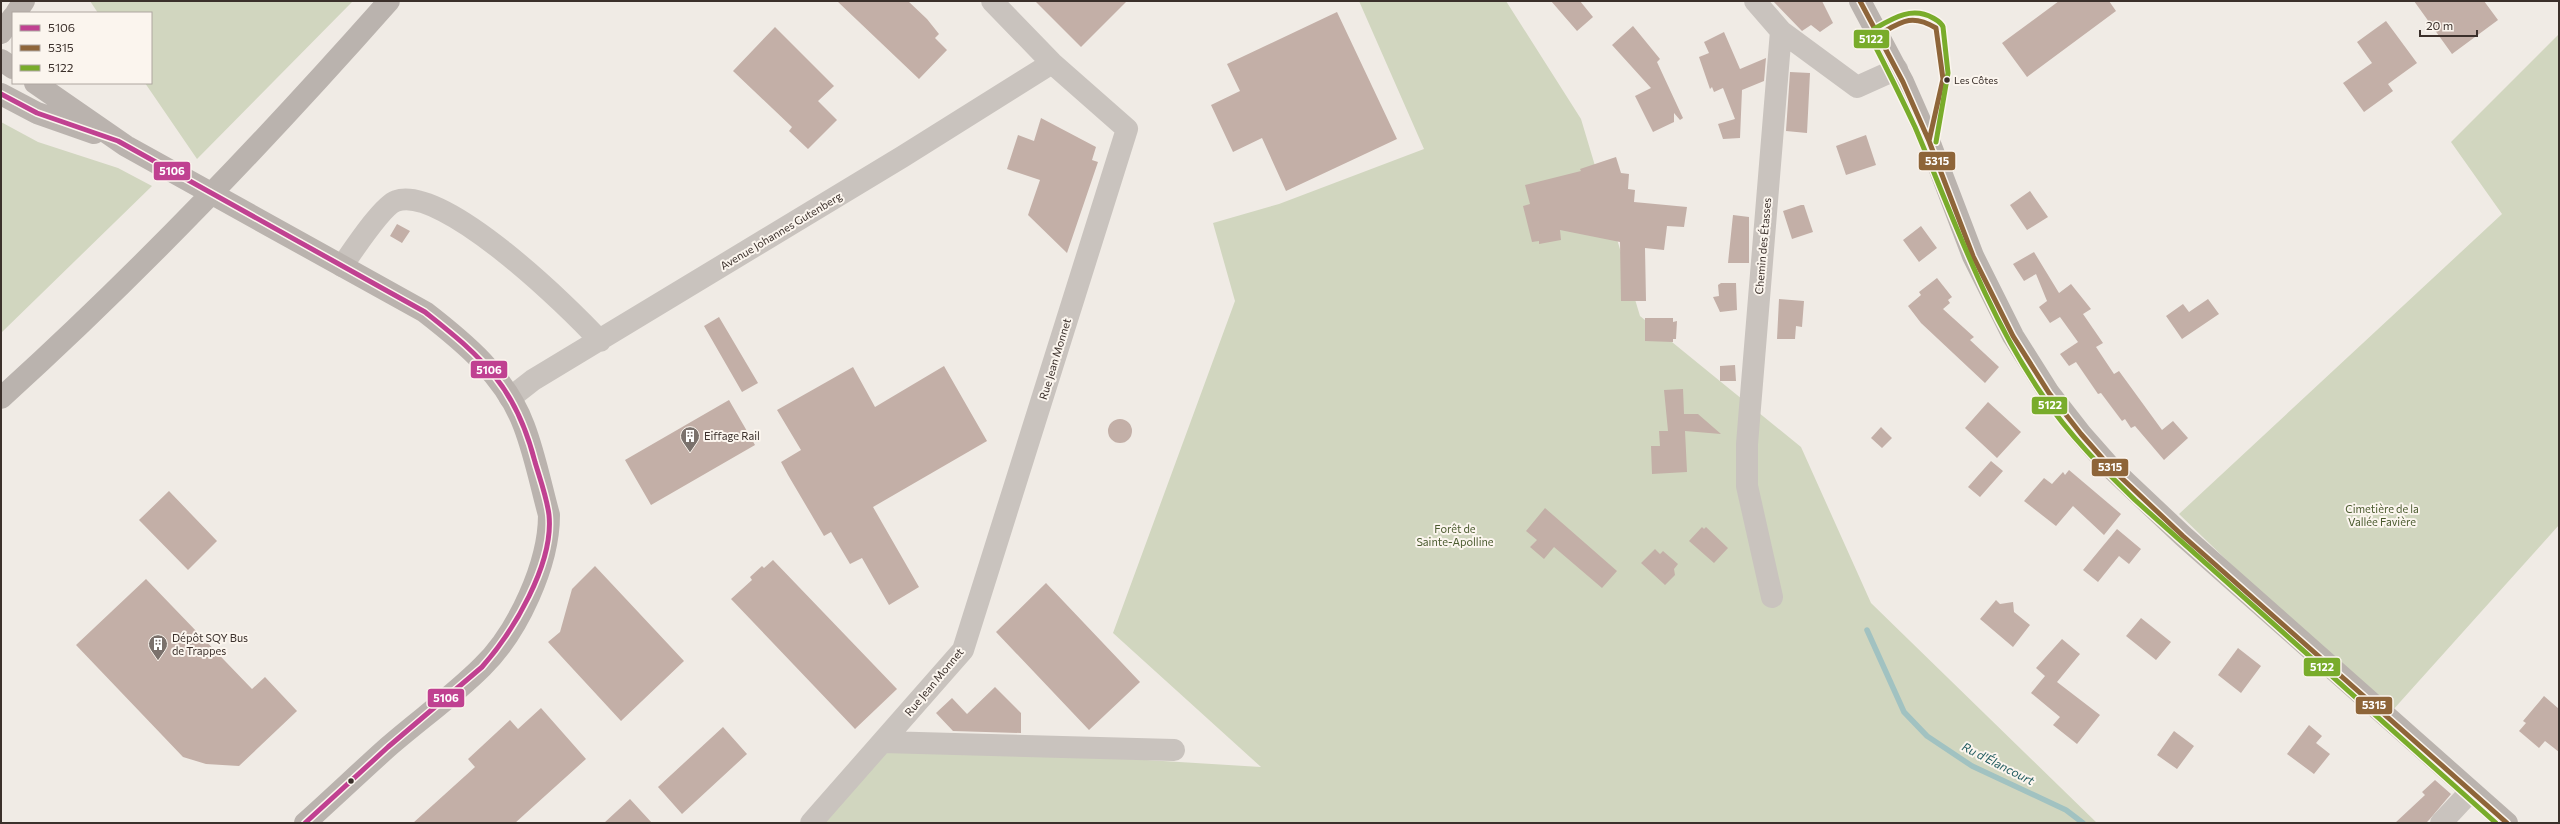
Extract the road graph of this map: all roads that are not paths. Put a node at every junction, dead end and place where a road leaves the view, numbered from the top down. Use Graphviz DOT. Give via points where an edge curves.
graph roads {
  1 [pos="24,1"];
  2 [pos="389,1"];
  3 [pos="992,1"];
  4 [pos="1755,1"];
  5 [pos="1860,1"];
  6 [pos="17,12"];
  7 [pos="12,18"];
  8 [pos="1780,31"];
  9 [pos="1,33"];
  10 [pos="1,60"];
  11 [pos="1052,62"];
  12 [pos="12,67"];
  13 [pos="1897,69"];
  14 [pos="36,84"];
  15 [pos="1,94"];
  16 [pos="122,144"];
  17 [pos="342,266"];
  18 [pos="600,341"];
  19 [pos="1,398"];
  20 [pos="510,398"];
  21 [pos="1772,597"];
  22 [pos="883,742"];
  23 [pos="1174,750"];
  24 [pos="2470,792"];
  25 [pos="305,823"];
  26 [pos="812,823"];
  27 [pos="2441,823"];
  28 [pos="2507,823"];
  1 -- 6 [label="main road"];
  2 -- 19 [label="main road" via="191,214"];
  3 -- 11 [label="street, Rue Jean Monnet"];
  4 -- 8 [label="street"];
  5 -- 13 [label="main road"];
  7 -- 9 [label="main road"];
  8 -- 13 [label="street" via="1857,87"];
  8 -- 21 [label="street, Chemin des Étasses" via="1747,444 1747,486"];
  10 -- 12 [label="main road"];
  11 -- 18 [label="street, Avenue Johannes Gutenberg" via="902,157"];
  11 -- 22 [label="street, Rue Jean Monnet" via="1127,129 963,650"];
  13 -- 24 [label="main road" via="1929,141 1973,256 2013,336 2049,393 2081,434 2111,468 2183,536"];
  14 -- 16 [label="main road"];
  15 -- 16 [label="main road" via="37,113"];
  16 -- 17 [label="main road"];
  17 -- 18 [label="street" via="374,223 395,202 412,198 456,218 508,256 548,288"];
  17 -- 20 [label="main road" via="425,312 458,337 487,366"];
  18 -- 20 [label="street, Avenue Johannes Gutenberg" via="533,380"];
  20 -- 25 [label="main road" via="524,426 549,515 549,530 544,552 518,618 497,651 482,667 387,748"];
  22 -- 23 [label="street"];
  22 -- 26 [label="street"];
  24 -- 27 [label="street"];
  24 -- 28 [label="main road"];
}
